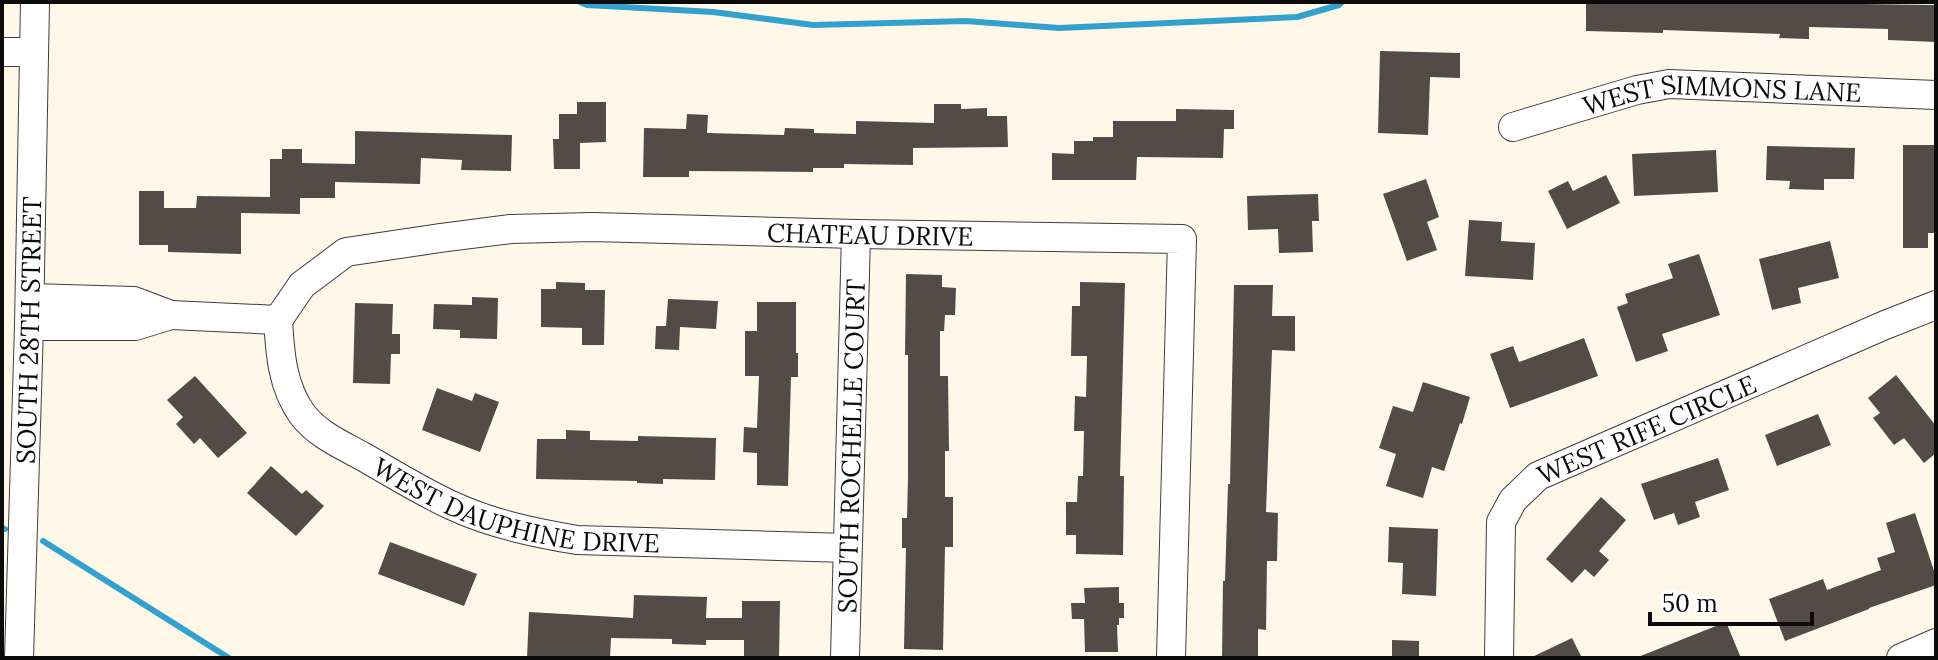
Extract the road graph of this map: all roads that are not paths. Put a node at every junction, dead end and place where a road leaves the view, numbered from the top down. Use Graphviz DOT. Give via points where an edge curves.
graph roads {
  1 [pos="35,2"];
  2 [pos="2,52"];
  3 [pos="32,52"];
  4 [pos="1936,95"];
  5 [pos="1513,127"];
  6 [pos="856,234"];
  7 [pos="30,298"];
  8 [pos="1936,305"];
  9 [pos="171,315"];
  10 [pos="278,320"];
  11 [pos="29,326"];
  12 [pos="847,548"];
  13 [pos="12,577"];
  14 [pos="1936,643"];
  15 [pos="19,658"];
  16 [pos="845,658"];
  17 [pos="1171,658"];
  18 [pos="1499,658"];
  19 [pos="1901,658"];
  1 -- 3 [label="street, SOUTH 28TH STREET"];
  2 -- 3 [label="street"];
  3 -- 7 [label="street, SOUTH 28TH STREET"];
  4 -- 5 [label="street, WEST SIMMONS LANE" via="1669,84"];
  6 -- 10 [label="street, CHATEAU DRIVE" via="592,227 440,238 346,252 302,285"];
  6 -- 12 [label="street, SOUTH ROCHELLE COURT"];
  6 -- 17 [label="street, CHATEAU DRIVE" via="1182,239"];
  7 -- 9 [label="street" via="134,301"];
  7 -- 11 [label="street, SOUTH 28TH STREET"];
  8 -- 18 [label="street, WEST RIFE CIRCLE" via="1538,476 1513,500 1501,522"];
  9 -- 10 [label="street"];
  9 -- 11 [label="street" via="135,326"];
  10 -- 12 [label="street, WEST DAUPHINE DRIVE" via="280,361 303,415 325,436 454,506 536,533 577,540"];
  11 -- 13 [label="street, SOUTH 28TH STREET"];
  12 -- 16 [label="street, SOUTH ROCHELLE COURT"];
  13 -- 15 [label="street, SOUTH 28TH STREET"];
  14 -- 19 [label="street"];
}
